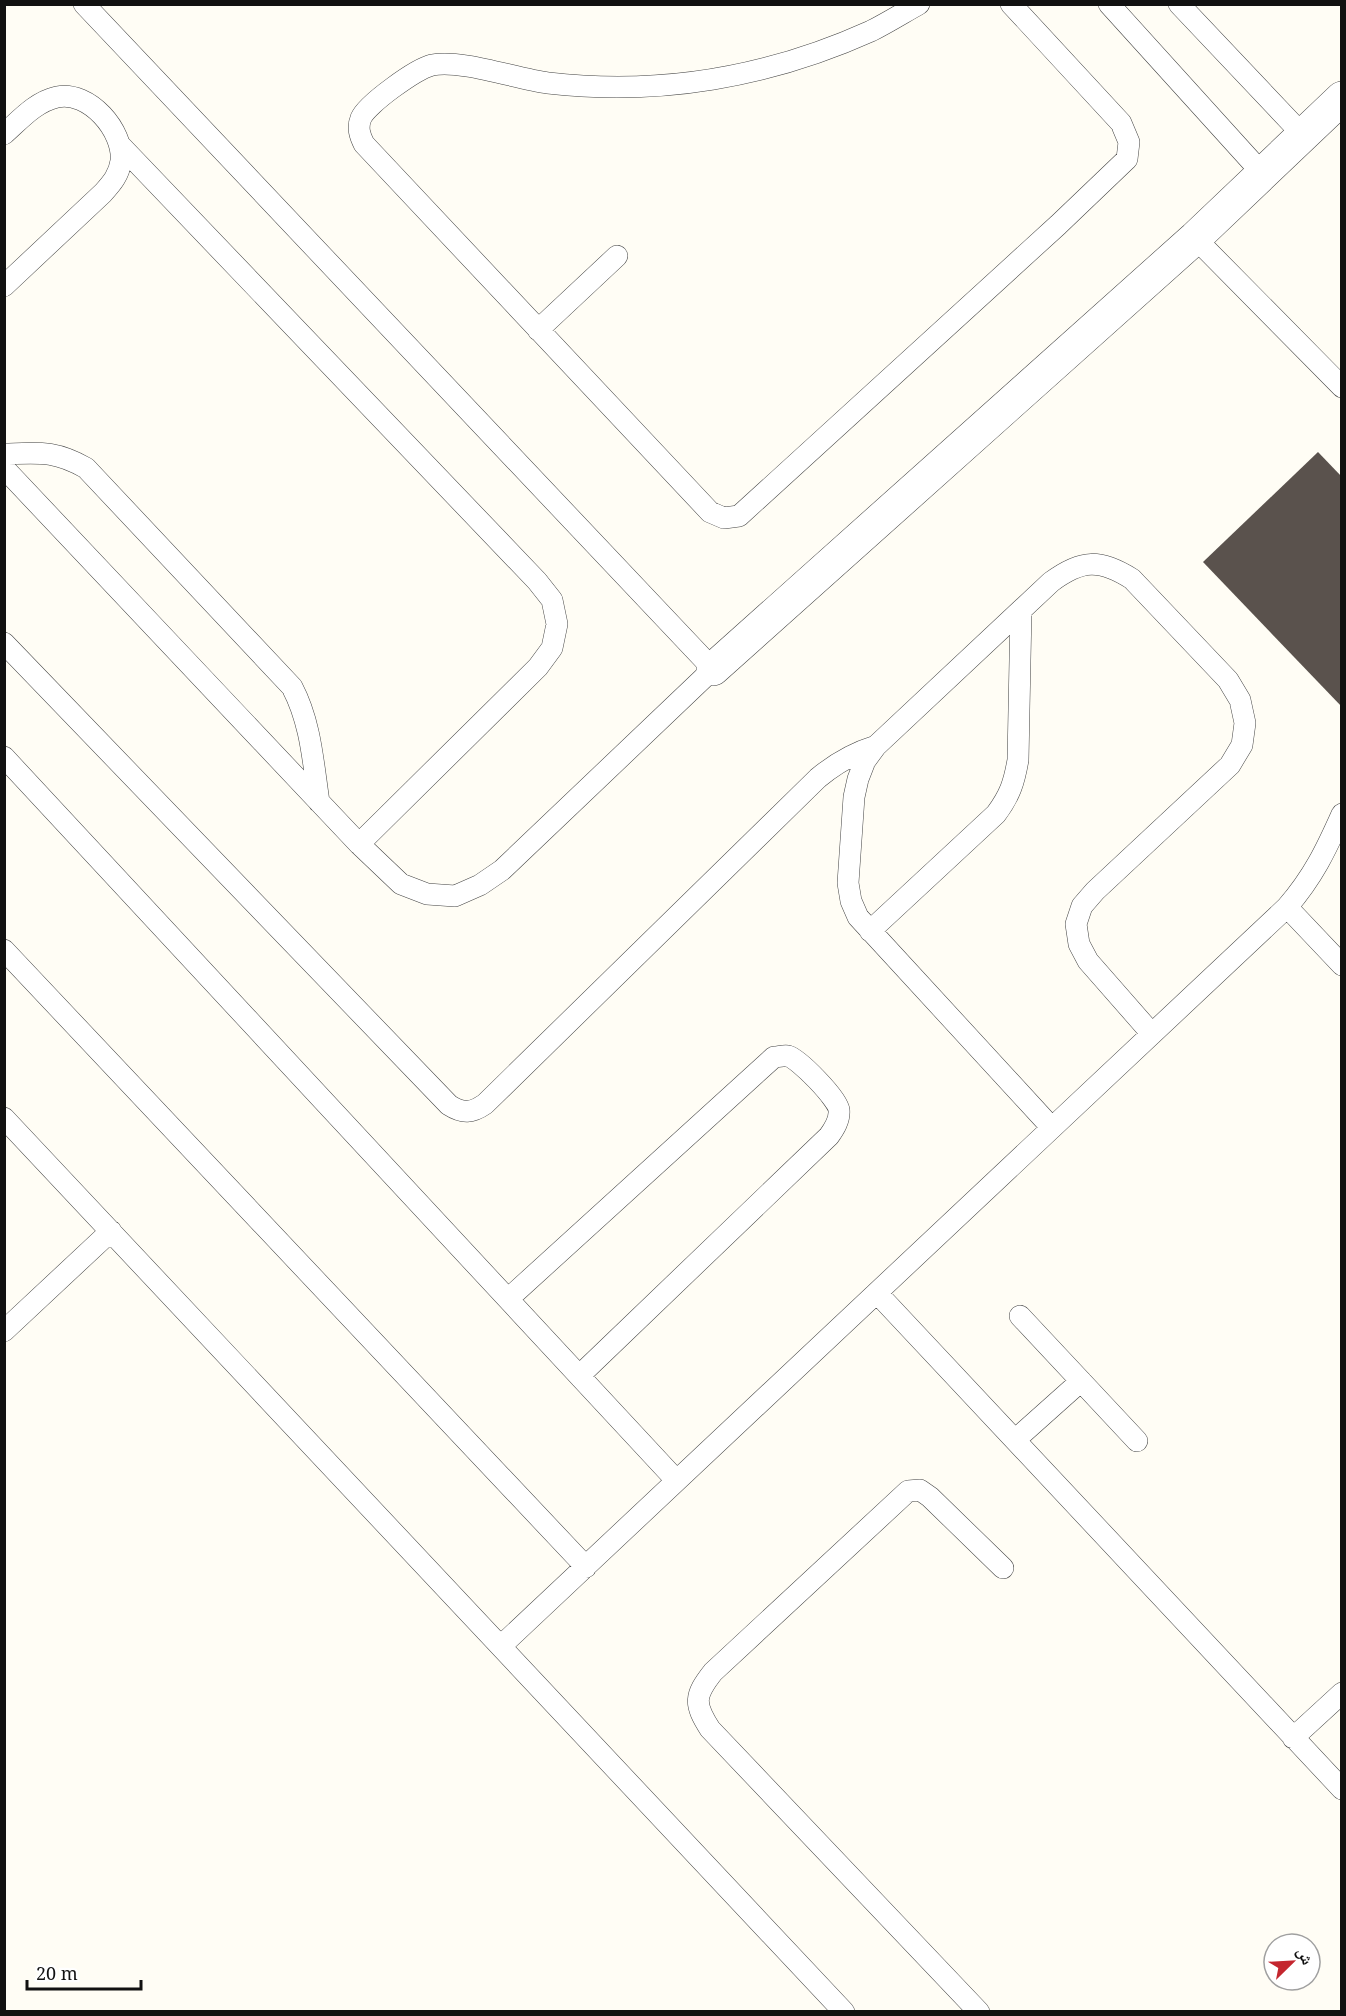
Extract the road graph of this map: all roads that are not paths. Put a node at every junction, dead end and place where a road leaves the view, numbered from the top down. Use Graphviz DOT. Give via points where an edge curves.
graph roads {
  1 [pos="84,4"];
  2 [pos="919,4"];
  3 [pos="1011,4"];
  4 [pos="1109,4"];
  5 [pos="1179,4"];
  6 [pos="1341,98"];
  7 [pos="4,134"];
  8 [pos="1302,134"];
  9 [pos="120,145"];
  10 [pos="1262,173"];
  11 [pos="1196,238"];
  12 [pos="617,256"];
  13 [pos="4,286"];
  14 [pos="538,330"];
  15 [pos="1341,387"];
  16 [pos="4,454"];
  17 [pos="4,468"];
  18 [pos="1021,610"];
  19 [pos="4,643"];
  20 [pos="713,669"];
  21 [pos="876,746"];
  22 [pos="4,757"];
  23 [pos="319,802"];
  24 [pos="1341,814"];
  25 [pos="359,844"];
  26 [pos="1287,907"];
  27 [pos="870,931"];
  28 [pos="4,950"];
  29 [pos="1341,965"];
  30 [pos="1152,1034"];
  31 [pos="4,1118"];
  32 [pos="1052,1128"];
  33 [pos="111,1231"];
  34 [pos="877,1293"];
  35 [pos="508,1299"];
  36 [pos="1020,1316"];
  37 [pos="4,1331"];
  38 [pos="579,1377"];
  39 [pos="1081,1381"];
  40 [pos="1015,1440"];
  41 [pos="1137,1441"];
  42 [pos="676,1480"];
  43 [pos="586,1567"];
  44 [pos="1003,1568"];
  45 [pos="502,1645"];
  46 [pos="1341,1693"];
  47 [pos="1293,1738"];
  48 [pos="1341,1789"];
  49 [pos="844,2012"];
  50 [pos="979,2012"];
  1 -- 20 [label="lane"];
  2 -- 14 [label="lane" via="814,54 753,73 682,85 609,88 547,83 459,65 433,65 414,72 366,110 359,120 364,144"];
  3 -- 14 [label="lane" via="1121,123 1129,142 1127,159 739,516 724,518 710,512"];
  4 -- 10 [label="lane"];
  5 -- 8 [label="lane"];
  6 -- 8 [label="street"];
  7 -- 9 [label="lane" via="42,102 75,97 94,108 110,125"];
  8 -- 10 [label="street"];
  9 -- 13 [label="lane" via="121,163 115,180"];
  9 -- 25 [label="lane" via="552,600 557,624 552,648 538,667"];
  10 -- 11 [label="street"];
  11 -- 15 [label="lane"];
  11 -- 20 [label="street"];
  12 -- 14 [label="lane"];
  16 -- 23 [label="lane" via="48,453 86,468 292,687 308,725"];
  17 -- 23 [label="lane"];
  18 -- 21 [label="lane"];
  18 -- 27 [label="lane" via="1018,760 1008,798 996,814"];
  18 -- 30 [label="lane" via="1070,569 1091,563 1113,567 1132,579 1228,680 1240,700 1245,723 1242,745 1230,765 1095,891 1082,906 1076,924 1078,944 1088,961"];
  19 -- 21 [label="lane" via="449,1105 460,1112 474,1111 485,1104 818,777 855,753"];
  20 -- 25 [label="lane" via="502,870 480,885 454,896 427,894 401,884"];
  21 -- 27 [label="lane" via="865,762 854,797 848,884 858,917"];
  22 -- 35 [label="lane"];
  23 -- 25 [label="lane"];
  24 -- 26 [label="lane" via="1307,884"];
  26 -- 29 [label="lane"];
  26 -- 30 [label="lane"];
  27 -- 32 [label="lane"];
  28 -- 43 [label="lane"];
  30 -- 32 [label="lane"];
  31 -- 33 [label="lane"];
  32 -- 34 [label="lane"];
  33 -- 37 [label="lane"];
  33 -- 45 [label="lane"];
  34 -- 40 [label="lane"];
  34 -- 42 [label="lane"];
  35 -- 38 [label="lane"];
  35 -- 38 [label="lane" via="774,1057 788,1056 800,1063 833,1098 839,1110 837,1124 829,1136"];
  36 -- 39 [label="lane"];
  38 -- 42 [label="lane"];
  39 -- 40 [label="lane"];
  39 -- 41 [label="lane"];
  40 -- 47 [label="lane"];
  42 -- 43 [label="lane"];
  43 -- 45 [label="lane"];
  44 -- 50 [label="lane" via="930,1497 920,1490 909,1491 713,1672 700,1689 699,1711 710,1729"];
  45 -- 49 [label="lane"];
  46 -- 47 [label="lane"];
  47 -- 48 [label="lane"];
}
